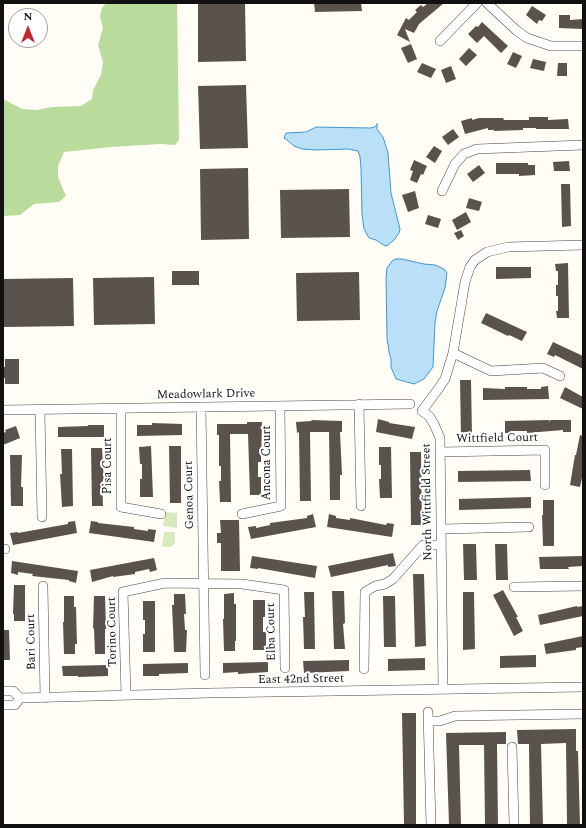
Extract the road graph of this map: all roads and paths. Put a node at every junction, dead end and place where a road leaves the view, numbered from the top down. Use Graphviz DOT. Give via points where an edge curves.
graph roads {
  1 [pos="477,3"];
  2 [pos="487,3"];
  3 [pos="440,41"];
  4 [pos="583,46"];
  5 [pos="583,145"];
  6 [pos="442,191"];
  7 [pos="583,245"];
  8 [pos="453,353"];
  9 [pos="560,376"];
  10 [pos="359,404"];
  11 [pos="410,404"];
  12 [pos="280,406"];
  13 [pos="201,407"];
  14 [pos="121,408"];
  15 [pos="3,410"];
  16 [pos="40,410"];
  17 [pos="440,452"];
  18 [pos="545,484"];
  19 [pos="361,506"];
  20 [pos="161,514"];
  21 [pos="242,514"];
  22 [pos="42,518"];
  23 [pos="529,527"];
  24 [pos="441,529"];
  25 [pos="441,545"];
  26 [pos="204,582"];
  27 [pos="242,584"];
  28 [pos="43,586"];
  29 [pos="583,586"];
  30 [pos="514,587"];
  31 [pos="284,668"];
  32 [pos="364,669"];
  33 [pos="205,675"];
  34 [pos="583,687"];
  35 [pos="444,689"];
  36 [pos="3,691"];
  37 [pos="126,695"];
  38 [pos="20,698"];
  39 [pos="45,698"];
  40 [pos="3,706"];
  41 [pos="583,714"];
  42 [pos="512,746"];
  43 [pos="431,825"];
  44 [pos="514,825"];
  1 -- 3 [label="street"];
  2 -- 4 [label="street" via="527,38 551,46"];
  5 -- 6 [label="street" via="477,149 459,159"];
  7 -- 8 [label="street, North Wittfield Street" via="503,248 487,252 475,260 465,282"];
  8 -- 9 [label="street" via="491,371 543,368"];
  8 -- 17 [label="street, North Wittfield Street" via="445,379 422,411 431,418 437,429"];
  10 -- 11 [label="street, Meadowlark Drive"];
  10 -- 12 [label="street, Meadowlark Drive"];
  10 -- 19 [label="street"];
  12 -- 13 [label="street, Meadowlark Drive"];
  12 -- 21 [label="street, Ancona Court" via="281,506"];
  13 -- 14 [label="street, Meadowlark Drive"];
  13 -- 26 [label="street, Genoa Court"];
  14 -- 16 [label="street, Meadowlark Drive"];
  14 -- 20 [label="street, Pisa Court" via="121,507"];
  15 -- 16 [label="street, Meadowlark Drive"];
  16 -- 22 [label="street"];
  17 -- 18 [label="street, Wittfield Court" via="544,450"];
  17 -- 24 [label="street, North Wittfield Street"];
  23 -- 24 [label="street"];
  24 -- 25 [label="street, North Wittfield Street"];
  25 -- 32 [label="street" via="423,545 393,579 364,592"];
  25 -- 35 [label="street, North Wittfield Street"];
  26 -- 27 [label="street, Torino Court"];
  26 -- 33 [label="street, Genoa Court"];
  26 -- 37 [label="street, Torino Court" via="165,583 123,592"];
  27 -- 31 [label="street, Elba Court" via="284,590"];
  28 -- 39 [label="street, Bari Court"];
  29 -- 30 [label="street"];
  34 -- 35 [label="street, East 42nd Street"];
  35 -- 37 [label="street, East 42nd Street"];
  36 -- 38 [label="street, East 42nd Street" via="13,691"];
  37 -- 39 [label="street, East 42nd Street"];
  38 -- 39 [label="street, East 42nd Street"];
  38 -- 40 [label="street, East 42nd Street" via="15,705"];
  41 -- 43 [label="street" via="455,716 440,721 429,717"];
  42 -- 44 [label="street"];
}
